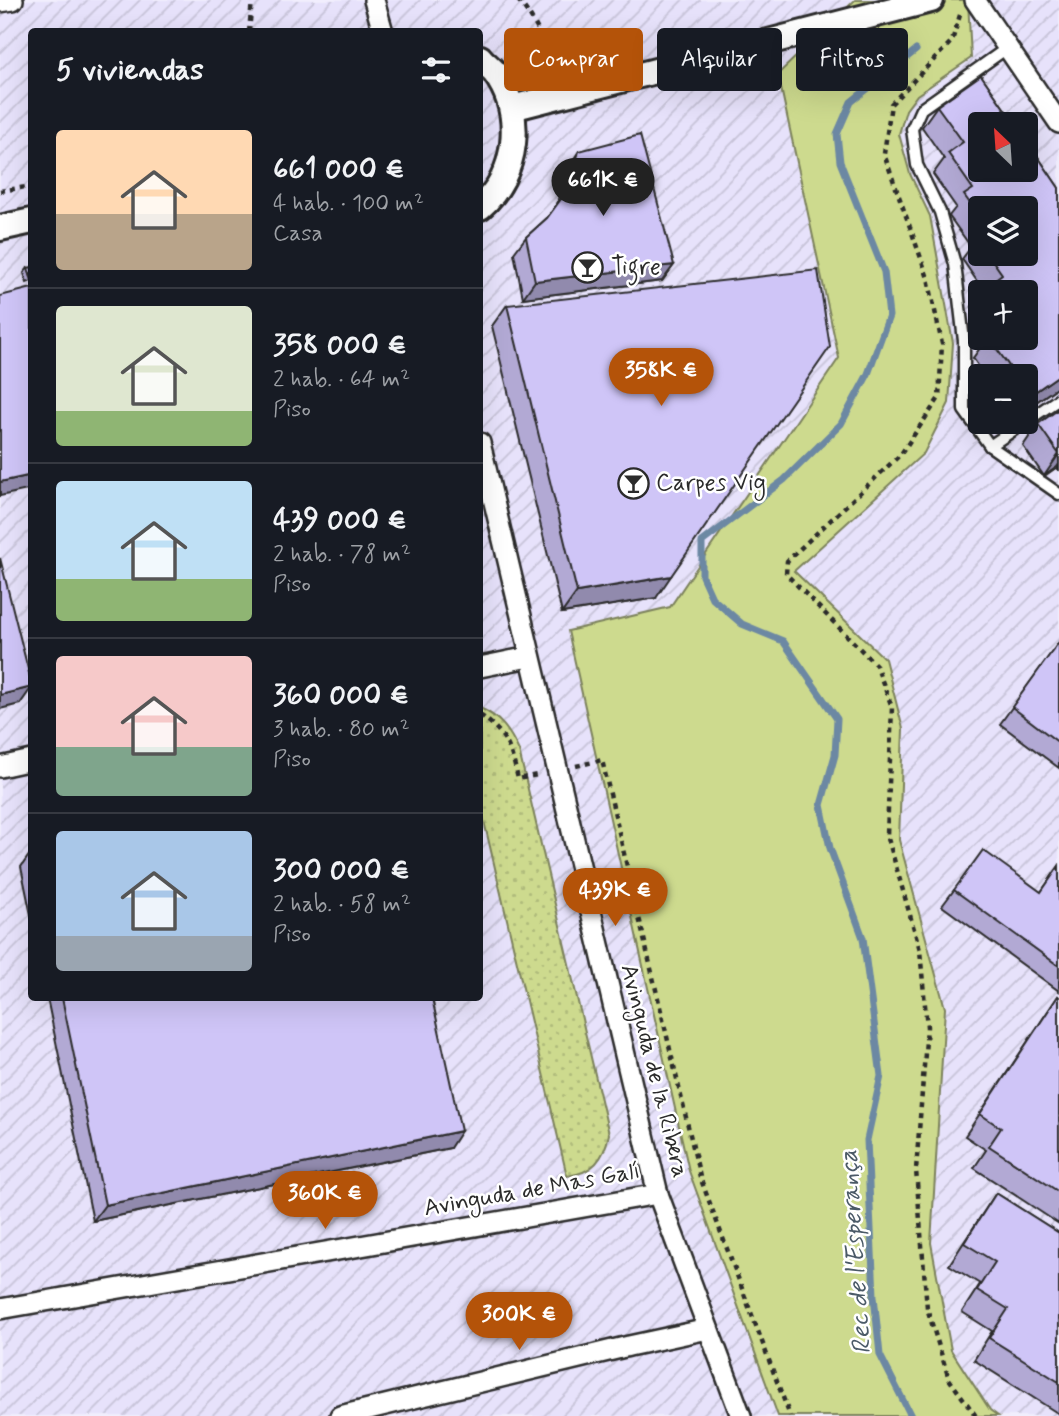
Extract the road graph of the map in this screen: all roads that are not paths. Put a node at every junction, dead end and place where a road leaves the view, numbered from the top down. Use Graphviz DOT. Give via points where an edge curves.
graph roads {
  1 [pos="13,0"];
  2 [pos="374,0"];
  3 [pos="931,0"];
  4 [pos="0,2"];
  5 [pos="968,6"];
  6 [pos="382,28"];
  7 [pos="1007,48"];
  8 [pos="483,61"];
  9 [pos="966,78"];
  10 [pos="972,87"];
  11 [pos="512,108"];
  12 [pos="1059,123"];
  13 [pos="483,205"];
  14 [pos="28,222"];
  15 [pos="0,228"];
  16 [pos="1059,398"];
  17 [pos="990,446"];
  18 [pos="483,456"];
  19 [pos="1059,494"];
  20 [pos="529,657"];
  21 [pos="483,666"];
  22 [pos="28,761"];
  23 [pos="0,767"];
  24 [pos="658,1194"];
  25 [pos="0,1309"];
  26 [pos="708,1329"];
  27 [pos="340,1416"];
  28 [pos="741,1416"];
  1 -- 4 [label="street"];
  2 -- 6 [label="street"];
  3 -- 11 [label="street"];
  5 -- 7 [label="street"];
  7 -- 9 [label="lane"];
  7 -- 12 [label="street"];
  8 -- 11 [label="street" via="495,73"];
  9 -- 10 [label="lane"];
  9 -- 17 [label="lane" via="921,110 912,128 917,165 940,212 955,264 964,341 964,410"];
  11 -- 13 [label="street" via="514,140 507,172"];
  14 -- 15 [label="street"];
  16 -- 17 [label="lane"];
  17 -- 19 [label="lane"];
  18 -- 20 [label="street, Avinguda de la Ribera"];
  20 -- 21 [label="street"];
  20 -- 24 [label="street, Avinguda de la Ribera"];
  22 -- 23 [label="street"];
  24 -- 25 [label="street, Avinguda de Mas Galí"];
  24 -- 26 [label="street, Avinguda de la Ribera"];
  26 -- 27 [label="street"];
  26 -- 28 [label="street, Avinguda de la Ribera"];
}
